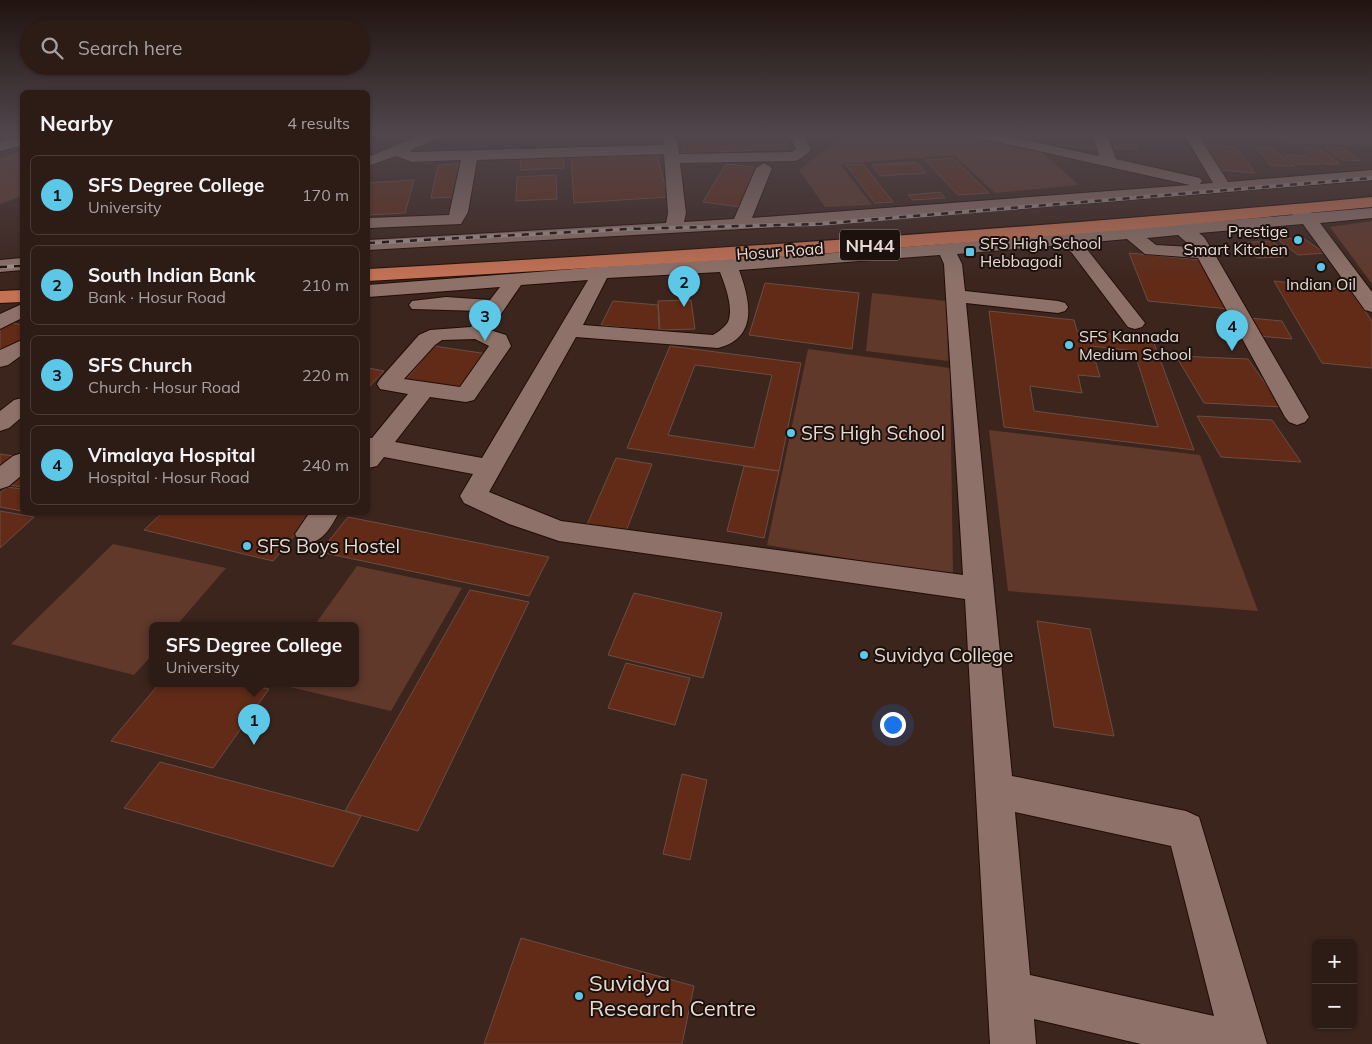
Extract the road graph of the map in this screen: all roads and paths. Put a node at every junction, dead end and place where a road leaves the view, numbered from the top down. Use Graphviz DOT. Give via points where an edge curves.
graph roads {
  1 [pos="465,183"];
  2 [pos="675,183"];
  3 [pos="758,183"];
  4 [pos="1201,183"];
  5 [pos="1218,183"];
  6 [pos="1274,183"];
  7 [pos="1220,187"];
  8 [pos="1372,187"];
  9 [pos="1372,202"];
  10 [pos="1372,213"];
  11 [pos="1302,214"];
  12 [pos="370,223"];
  13 [pos="741,224"];
  14 [pos="674,228"];
  15 [pos="1145,230"];
  16 [pos="1183,230"];
  17 [pos="1067,239"];
  18 [pos="370,246"];
  19 [pos="946,249"];
  20 [pos="1205,253"];
  21 [pos="0,254"];
  22 [pos="370,259"];
  23 [pos="728,265"];
  24 [pos="16,268"];
  25 [pos="600,273"];
  26 [pos="370,275"];
  27 [pos="516,279"];
  28 [pos="0,280"];
  29 [pos="370,291"];
  30 [pos="20,296"];
  31 [pos="956,296"];
  32 [pos="0,297"];
  33 [pos="418,306"];
  34 [pos="497,306"];
  35 [pos="1372,306"];
  36 [pos="1058,307"];
  37 [pos="0,308"];
  38 [pos="20,308"];
  39 [pos="20,309"];
  40 [pos="0,323"];
  41 [pos="1135,323"];
  42 [pos="570,330"];
  43 [pos="477,333"];
  44 [pos="20,347"];
  45 [pos="0,360"];
  46 [pos="424,389"];
  47 [pos="20,407"];
  48 [pos="1297,416"];
  49 [pos="0,423"];
  50 [pos="371,451"];
  51 [pos="20,464"];
  52 [pos="490,468"];
  53 [pos="0,480"];
  54 [pos="324,515"];
  55 [pos="309,534"];
  56 [pos="979,589"];
  57 [pos="995,790"];
  58 [pos="1010,992"];
  59 [pos="1014,1044"];
  60 [pos="1238,1044"];
  61 [pos="1244,1044"];
  1 -- 12 [label="street" via="455,220"];
  2 -- 14 [label="street" via="677,213"];
  3 -- 13 [label="street"];
  4 -- 7 [label="street"];
  5 -- 7 [label="street"];
  6 -- 7 [label="street"];
  7 -- 13 [label="street"];
  8 -- 22 [label="highway, Hosur Road / NH44" via="847,231"];
  9 -- 11 [label="highway, Hosur Road / NH44"];
  10 -- 11 [label="street"];
  11 -- 15 [label="highway, Hosur Road / NH44"];
  11 -- 16 [label="street"];
  11 -- 35 [label="street" via="1336,257 1326,261 1332,272 1345,284 1359,288"];
  13 -- 14 [label="street"];
  14 -- 18 [label="street"];
  15 -- 16 [label="street"];
  15 -- 17 [label="street"];
  15 -- 20 [label="street" via="1151,250"];
  15 -- 26 [label="highway, Hosur Road / NH44"];
  16 -- 20 [label="street" via="1198,241"];
  17 -- 19 [label="street"];
  17 -- 41 [label="street"];
  19 -- 23 [label="street"];
  19 -- 31 [label="street" via="953,264"];
  20 -- 48 [label="street"];
  21 -- 24 [label="street"];
  23 -- 25 [label="street"];
  23 -- 42 [label="street" via="739,313 738,324 718,342"];
  24 -- 28 [label="highway"];
  25 -- 27 [label="street"];
  25 -- 42 [label="street"];
  27 -- 29 [label="street"];
  27 -- 34 [label="street"];
  30 -- 32 [label="highway"];
  31 -- 36 [label="street"];
  31 -- 56 [label="street"];
  33 -- 34 [label="street" via="446,303"];
  34 -- 43 [label="street"];
  37 -- 38 [label="street"];
  39 -- 40 [label="street"];
  42 -- 52 [label="street"];
  43 -- 46 [label="street" via="498,340 500,346 466,395"];
  43 -- 46 [label="street" via="437,334 427,340 388,384"];
  44 -- 45 [label="street"];
  46 -- 50 [label="street"];
  47 -- 49 [label="street"];
  50 -- 52 [label="street"];
  51 -- 53 [label="street"];
  52 -- 56 [label="street" via="474,496 559,531"];
  54 -- 55 [label="street"];
  56 -- 57 [label="street"];
  57 -- 58 [label="street"];
  57 -- 61 [label="street" via="1186,830"];
  58 -- 59 [label="street"];
  58 -- 60 [label="street"];
}
